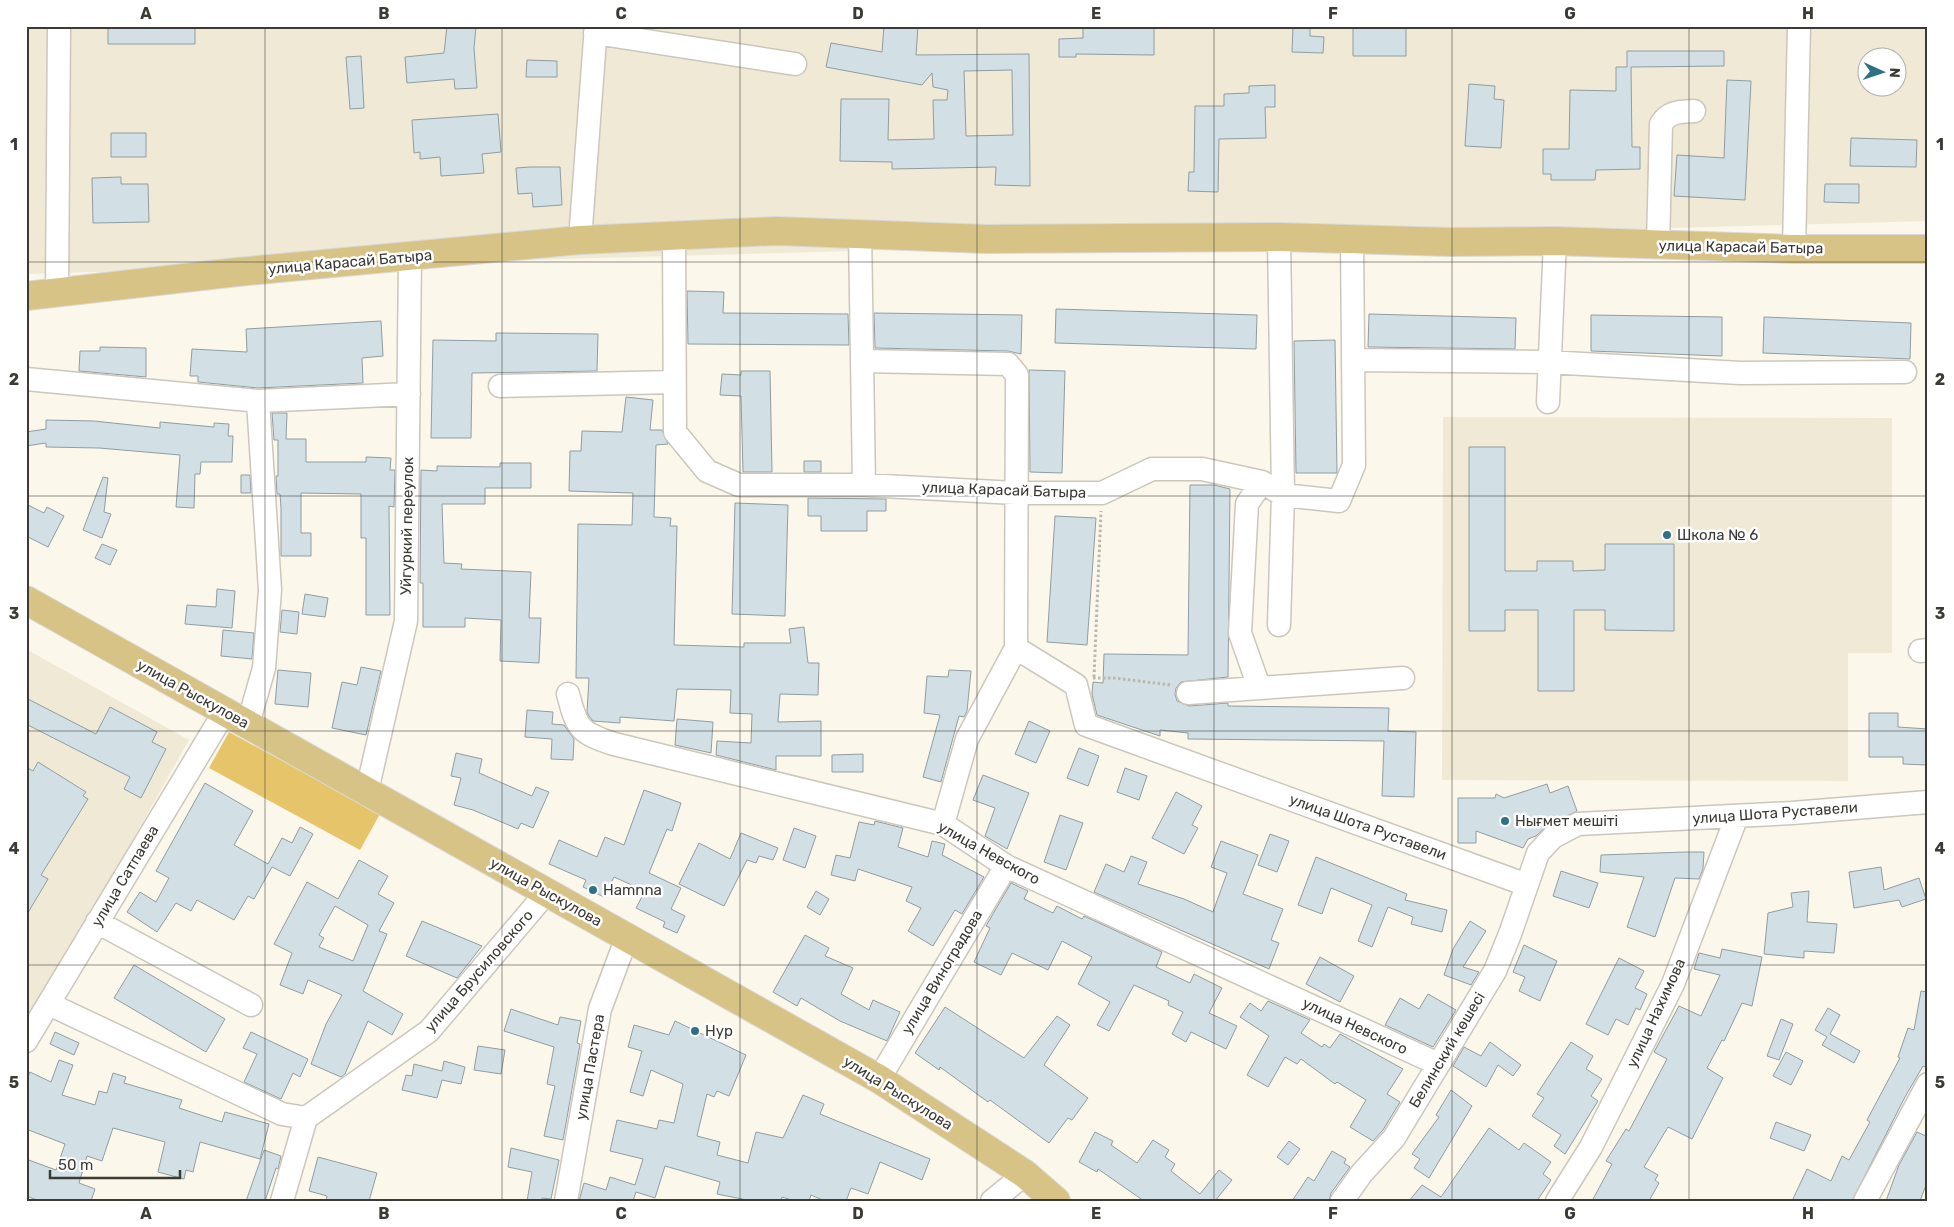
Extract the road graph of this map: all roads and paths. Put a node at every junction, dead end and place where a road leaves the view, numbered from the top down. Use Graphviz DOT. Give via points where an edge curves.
graph roads {
  1 [pos="59,26"];
  2 [pos="1799,26"];
  3 [pos="596,29"];
  4 [pos="795,64"];
  5 [pos="1694,111"];
  6 [pos="860,232"];
  7 [pos="674,234"];
  8 [pos="1279,237"];
  9 [pos="1352,238"];
  10 [pos="580,240"];
  11 [pos="1555,241"];
  12 [pos="1658,245"];
  13 [pos="1794,249"];
  14 [pos="1928,249"];
  15 [pos="410,256"];
  16 [pos="57,293"];
  17 [pos="26,296"];
  18 [pos="1354,360"];
  19 [pos="864,361"];
  20 [pos="1548,362"];
  21 [pos="1905,372"];
  22 [pos="26,379"];
  23 [pos="674,382"];
  24 [pos="500,386"];
  25 [pos="409,394"];
  26 [pos="258,401"];
  27 [pos="1548,402"];
  28 [pos="1262,482"];
  29 [pos="864,485"];
  30 [pos="1016,493"];
  31 [pos="1102,493"];
  32 [pos="1283,495"];
  33 [pos="26,600"];
  34 [pos="1280,625"];
  35 [pos="1016,648"];
  36 [pos="1403,678"];
  37 [pos="1085,682"];
  38 [pos="1259,687"];
  39 [pos="1188,693"];
  40 [pos="568,694"];
  41 [pos="237,718"];
  42 [pos="367,791"];
  43 [pos="1928,802"];
  44 [pos="1737,816"];
  45 [pos="943,824"];
  46 [pos="1006,866"];
  47 [pos="1527,885"];
  48 [pos="547,892"];
  49 [pos="97,922"];
  50 [pos="627,937"];
  51 [pos="48,1004"];
  52 [pos="251,1005"];
  53 [pos="26,1041"];
  54 [pos="1438,1064"];
  55 [pos="879,1079"];
  56 [pos="1928,1084"];
  57 [pos="306,1118"];
  58 [pos="1025,1174"];
  59 [pos="282,1201"];
  60 [pos="566,1201"];
  61 [pos="992,1201"];
  62 [pos="1056,1201"];
  63 [pos="1342,1201"];
  64 [pos="1556,1201"];
  65 [pos="1865,1201"];
  1 -- 16 [label="street"];
  2 -- 13 [label="street"];
  3 -- 4 [label="street"];
  3 -- 10 [label="street"];
  5 -- 12 [label="street" via="1666,115 1661,124"];
  6 -- 7 [label="main road, улица Карасай Батыра"];
  6 -- 8 [label="main road, улица Карасай Батыра" via="987,238"];
  6 -- 19 [label="street"];
  7 -- 10 [label="main road, улица Карасай Батыра"];
  7 -- 23 [label="street, улица Карасай Батыра"];
  8 -- 9 [label="main road, улица Карасай Батыра"];
  8 -- 32 [label="street"];
  9 -- 11 [label="main road, улица Карасай Батыра" via="1451,242"];
  9 -- 18 [label="street, улица Карасай Батыра"];
  10 -- 15 [label="main road, улица Карасай Батыра"];
  11 -- 12 [label="main road, улица Карасай Батыра"];
  11 -- 20 [label="street"];
  12 -- 13 [label="main road, улица Карасай Батыра"];
  13 -- 14 [label="main road, улица Карасай Батыра"];
  15 -- 16 [label="main road, улица Карасай Батыра"];
  15 -- 25 [label="street, Уйгуркий переулок"];
  16 -- 17 [label="main road, улица Карасай Батыра"];
  18 -- 20 [label="street"];
  18 -- 32 [label="street, улица Карасай Батыра" via="1354,465 1340,501"];
  19 -- 29 [label="street"];
  19 -- 30 [label="street" via="1008,364 1017,375"];
  20 -- 21 [label="street" via="1740,373"];
  20 -- 27 [label="street"];
  22 -- 26 [label="street"];
  23 -- 24 [label="street"];
  23 -- 29 [label="street, улица Карасай Батыра" via="675,432 708,471 739,485"];
  25 -- 26 [label="street"];
  25 -- 42 [label="street, Уйгуркий переулок" via="406,620"];
  26 -- 41 [label="street, улица Сатпаева" via="270,590 264,668"];
  28 -- 31 [label="street, улица Карасай Батыра" via="1202,469 1152,469"];
  28 -- 32 [label="street, улица Карасай Батыра"];
  28 -- 38 [label="street" via="1247,504 1240,632"];
  29 -- 30 [label="street, улица Карасай Батыра"];
  30 -- 31 [label="street, улица Карасай Батыра"];
  30 -- 35 [label="street"];
  31 -- 37 [label="path"];
  32 -- 34 [label="street"];
  33 -- 41 [label="main road, улица Рыскулова"];
  35 -- 37 [label="street"];
  35 -- 45 [label="street" via="967,739"];
  36 -- 38 [label="street"];
  37 -- 39 [label="path" via="1168,684"];
  37 -- 47 [label="street, улица Шота Руставели" via="1086,725"];
  38 -- 39 [label="street"];
  40 -- 45 [label="street, улица Невского" via="574,716 590,736"];
  41 -- 42 [label="main road, улица Рыскулова"];
  41 -- 49 [label="street, улица Сатпаева"];
  42 -- 48 [label="main road, улица Рыскулова"];
  43 -- 44 [label="street, улица Шота Руставели"];
  44 -- 47 [label="street, улица Шота Руставели" via="1578,824 1553,836 1538,853"];
  44 -- 64 [label="street, улица Нахимова" via="1673,984 1591,1147"];
  45 -- 46 [label="street, улица Невского"];
  46 -- 54 [label="street, улица Невского"];
  46 -- 55 [label="street, улица Виноградова"];
  47 -- 54 [label="street, Белинский көшесi" via="1495,971"];
  48 -- 50 [label="main road, улица Рыскулова"];
  48 -- 57 [label="street, улица Брусиловского" via="429,1031"];
  49 -- 51 [label="street, улица Сатпаева"];
  49 -- 52 [label="street"];
  50 -- 55 [label="main road, улица Рыскулова"];
  50 -- 60 [label="street, улица Пастера" via="600,1009"];
  51 -- 53 [label="street, улица Сатпаева"];
  51 -- 57 [label="street" via="282,1114"];
  54 -- 63 [label="street, Белинский көшесi" via="1394,1138"];
  55 -- 58 [label="main road, улица Рыскулова"];
  56 -- 65 [label="street"];
  57 -- 59 [label="street"];
  58 -- 61 [label="street"];
  58 -- 62 [label="main road, улица Рыскулова"];
}
